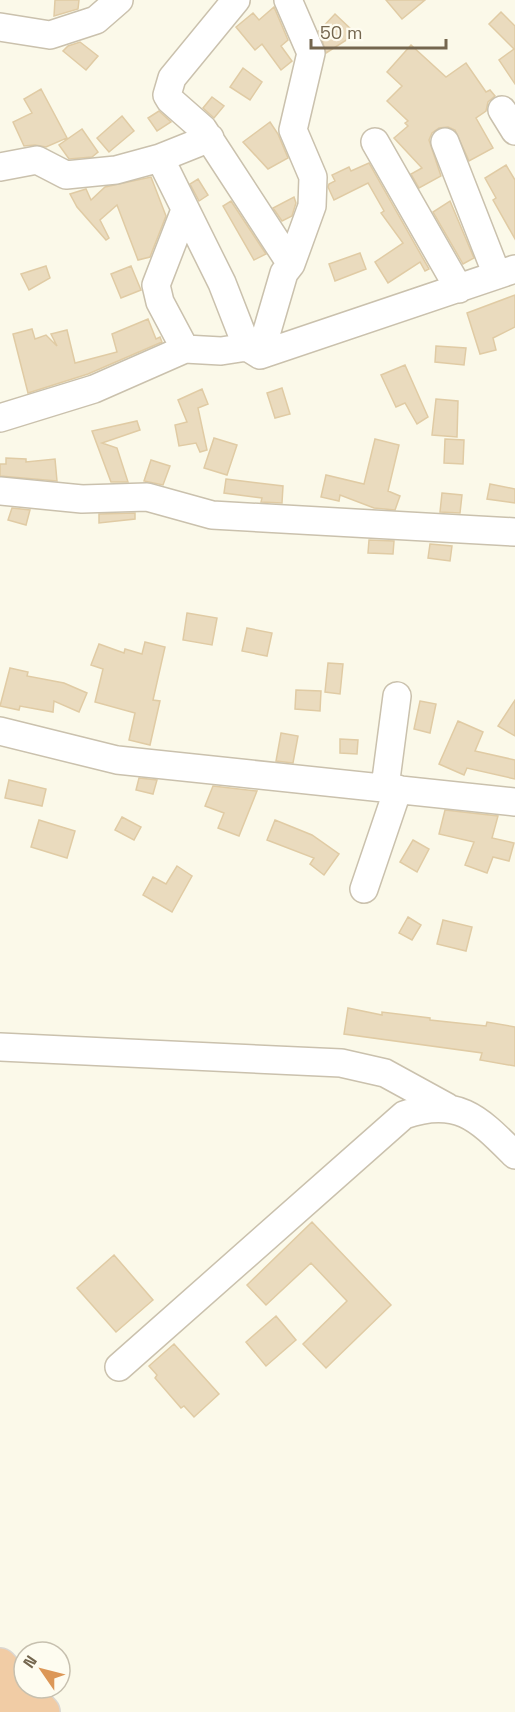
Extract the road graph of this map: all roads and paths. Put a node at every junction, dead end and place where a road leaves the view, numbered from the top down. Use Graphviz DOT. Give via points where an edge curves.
graph roads {
  1 [pos="119,0"];
  2 [pos="236,0"];
  3 [pos="288,0"];
  4 [pos="0,27"];
  5 [pos="210,138"];
  6 [pos="445,141"];
  7 [pos="375,142"];
  8 [pos="160,158"];
  9 [pos="0,167"];
  10 [pos="185,210"];
  11 [pos="291,264"];
  12 [pos="506,272"];
  13 [pos="459,289"];
  14 [pos="185,349"];
  15 [pos="254,351"];
  16 [pos="0,418"];
  17 [pos="0,491"];
  18 [pos="515,532"];
  19 [pos="397,696"];
  20 [pos="0,731"];
  21 [pos="391,788"];
  22 [pos="515,802"];
  23 [pos="364,889"];
  24 [pos="0,1047"];
  25 [pos="447,1107"];
  26 [pos="515,1155"];
  27 [pos="119,1367"];
  28 [pos="0,1665"];
  29 [pos="0,1700"];
  30 [pos="11,1712"];
  31 [pos="43,1712"];
  1 -- 4 [label="street" via="96,20 50,35"];
  2 -- 5 [label="street" via="167,89 170,100"];
  3 -- 11 [label="street" via="311,53 293,129 313,177 312,206"];
  5 -- 8 [label="street"];
  5 -- 11 [label="street"];
  6 -- 12 [label="street"];
  7 -- 13 [label="street"];
  8 -- 9 [label="street" via="122,169 66,175 37,160"];
  8 -- 10 [label="street"];
  10 -- 14 [label="street" via="156,285 160,302"];
  10 -- 15 [label="street"];
  11 -- 15 [label="street"];
  12 -- 13 [label="street"];
  13 -- 15 [label="street"];
  14 -- 15 [label="street"];
  14 -- 16 [label="street" via="94,389"];
  17 -- 18 [label="street" via="82,499 147,497 212,515"];
  19 -- 21 [label="street"];
  20 -- 21 [label="street" via="117,760"];
  21 -- 22 [label="street"];
  21 -- 23 [label="street"];
  24 -- 25 [label="street" via="340,1063 385,1072"];
  25 -- 26 [label="street" via="483,1123"];
  25 -- 27 [label="street" via="426,1107 404,1115"];
  28 -- 31 [label="highway"];
  29 -- 30 [label="highway"];
}
